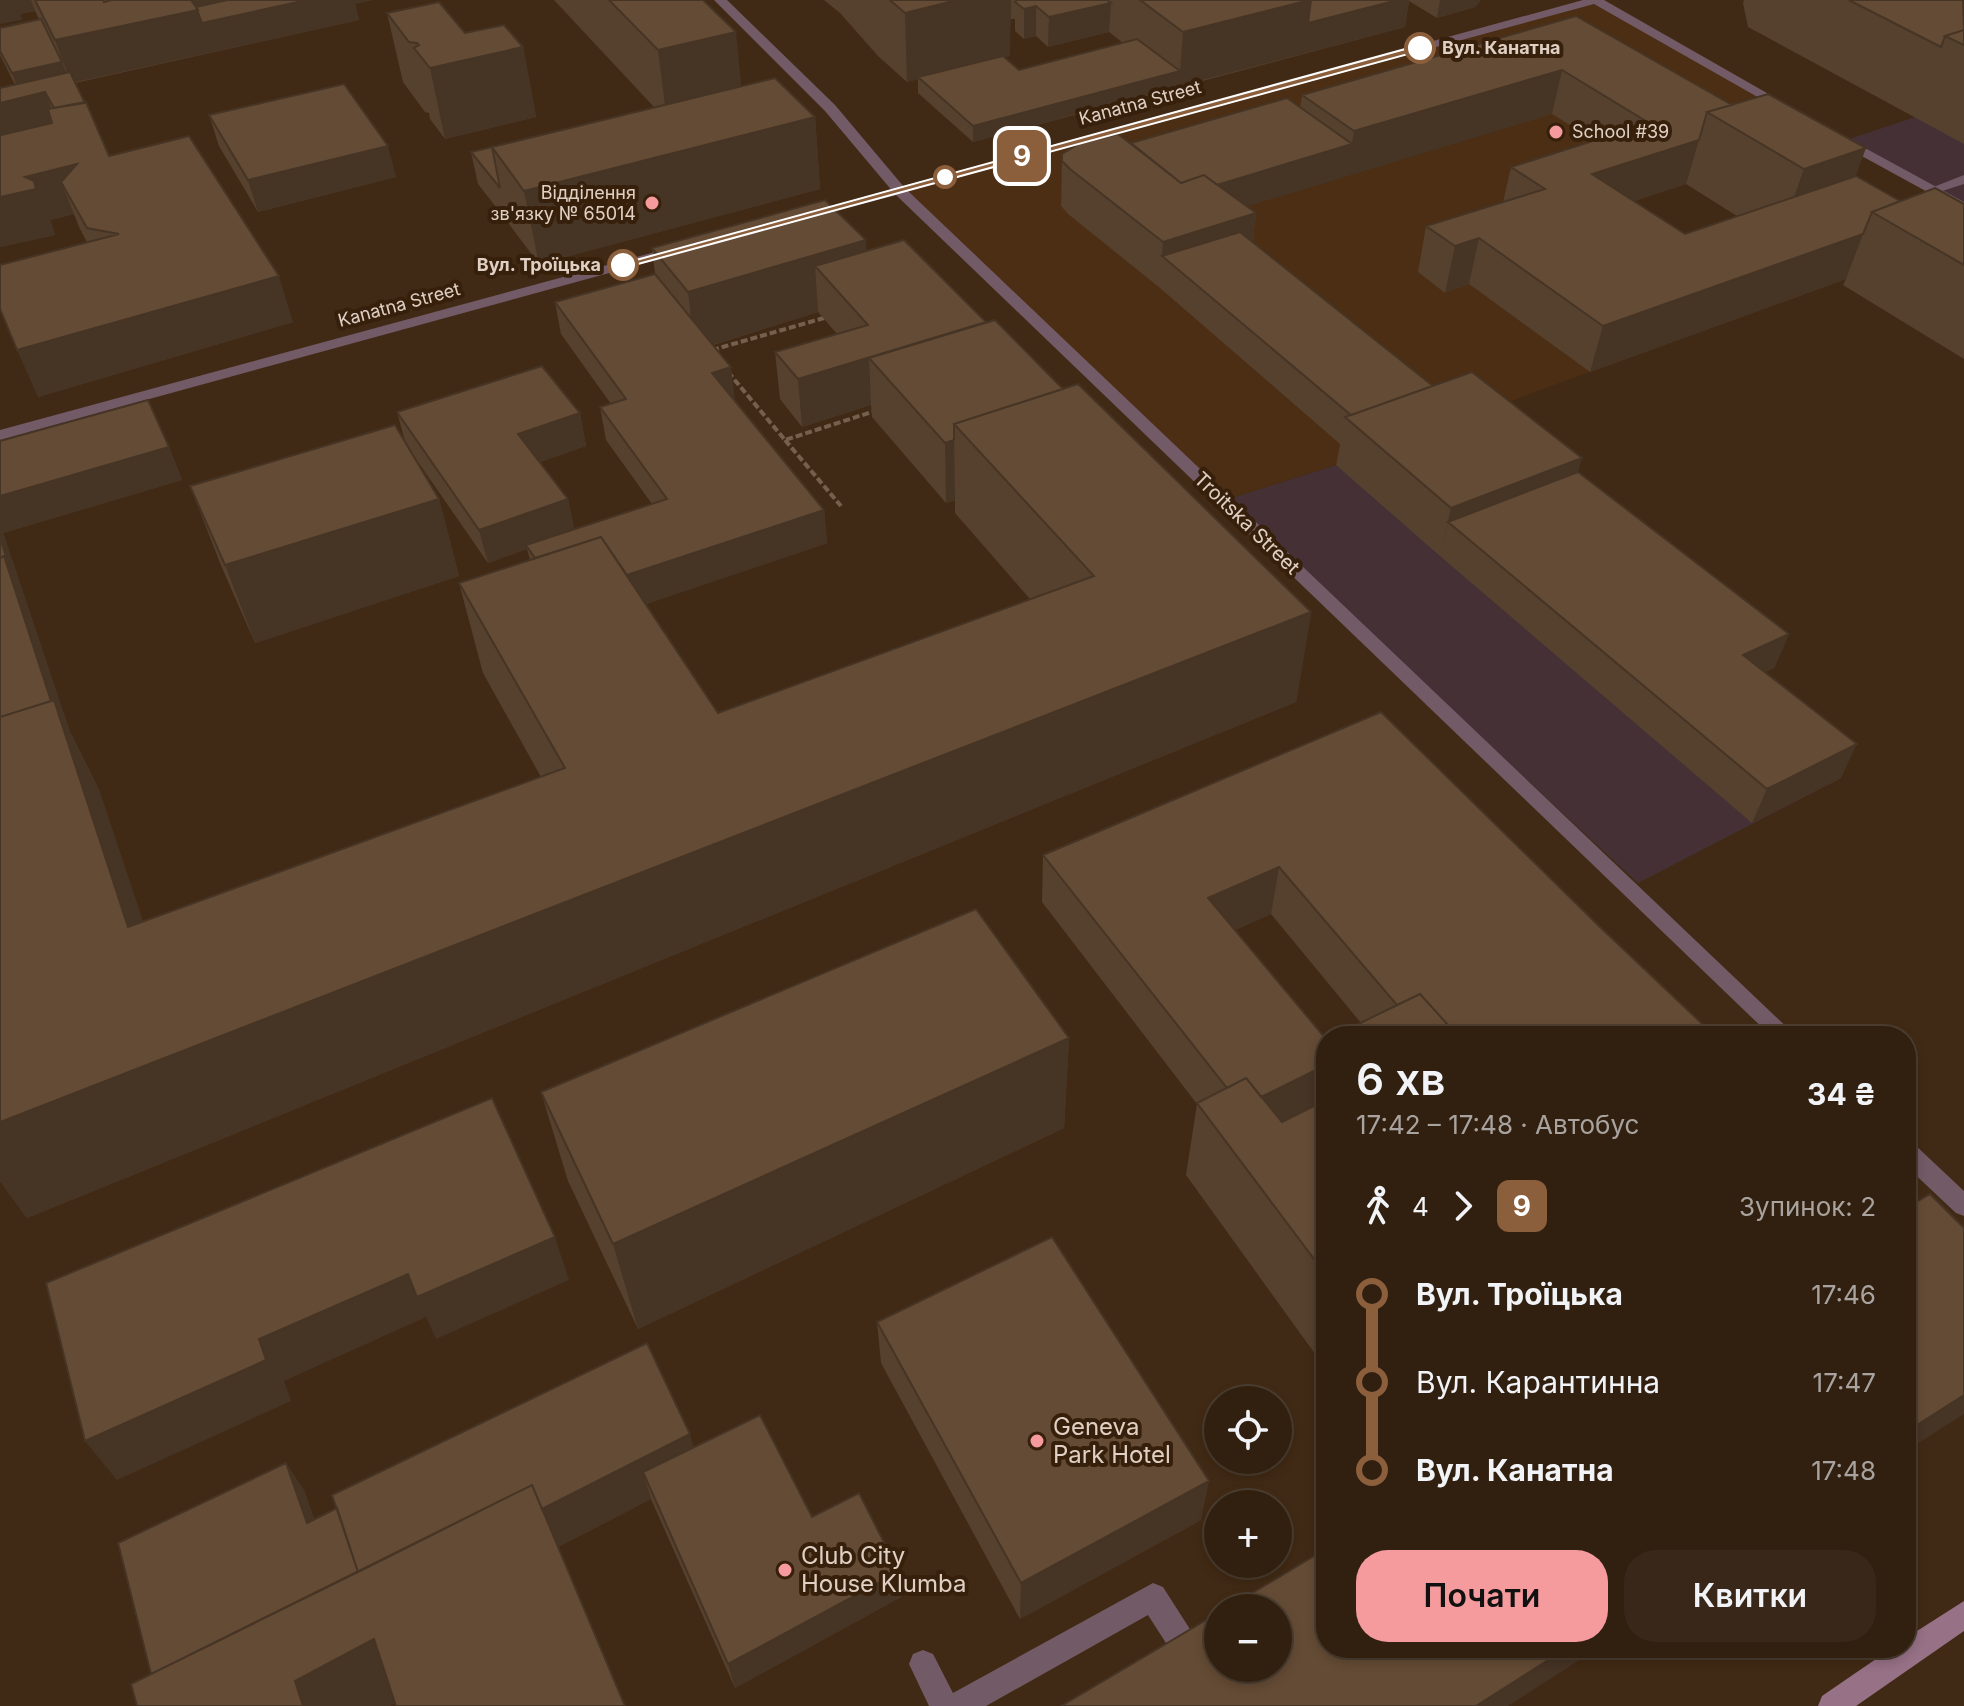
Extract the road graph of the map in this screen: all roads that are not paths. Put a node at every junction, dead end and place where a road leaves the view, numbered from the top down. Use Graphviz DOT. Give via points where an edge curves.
graph roads {
  1 [pos="720,0"];
  2 [pos="1596,0"];
  3 [pos="1796,113"];
  4 [pos="1832,134"];
  5 [pos="1964,179"];
  6 [pos="899,190"];
  7 [pos="1933,190"];
  8 [pos="1964,208"];
  9 [pos="792,219"];
  10 [pos="700,244"];
  11 [pos="0,435"];
  12 [pos="1775,1026"];
  13 [pos="1916,1160"];
  14 [pos="1964,1206"];
  15 [pos="1964,1615"];
  16 [pos="1916,1648"];
  17 [pos="1192,1658"];
  18 [pos="1902,1658"];
  19 [pos="923,1664"];
  20 [pos="944,1706"];
  21 [pos="958,1706"];
  22 [pos="1832,1706"];
  1 -- 6 [label="street, Troitska Street" via="830,108"];
  2 -- 3 [label="street"];
  2 -- 6 [label="street, Kanatna Street"];
  4 -- 7 [label="street"];
  5 -- 7 [label="street"];
  6 -- 9 [label="street, Kanatna Street"];
  6 -- 12 [label="street, Troitska Street"];
  7 -- 8 [label="street"];
  10 -- 11 [label="street, Kanatna Street"];
  13 -- 14 [label="street"];
  15 -- 16 [label="main road"];
  17 -- 21 [label="street" via="1153,1597"];
  18 -- 22 [label="main road"];
  19 -- 20 [label="street"];
}
